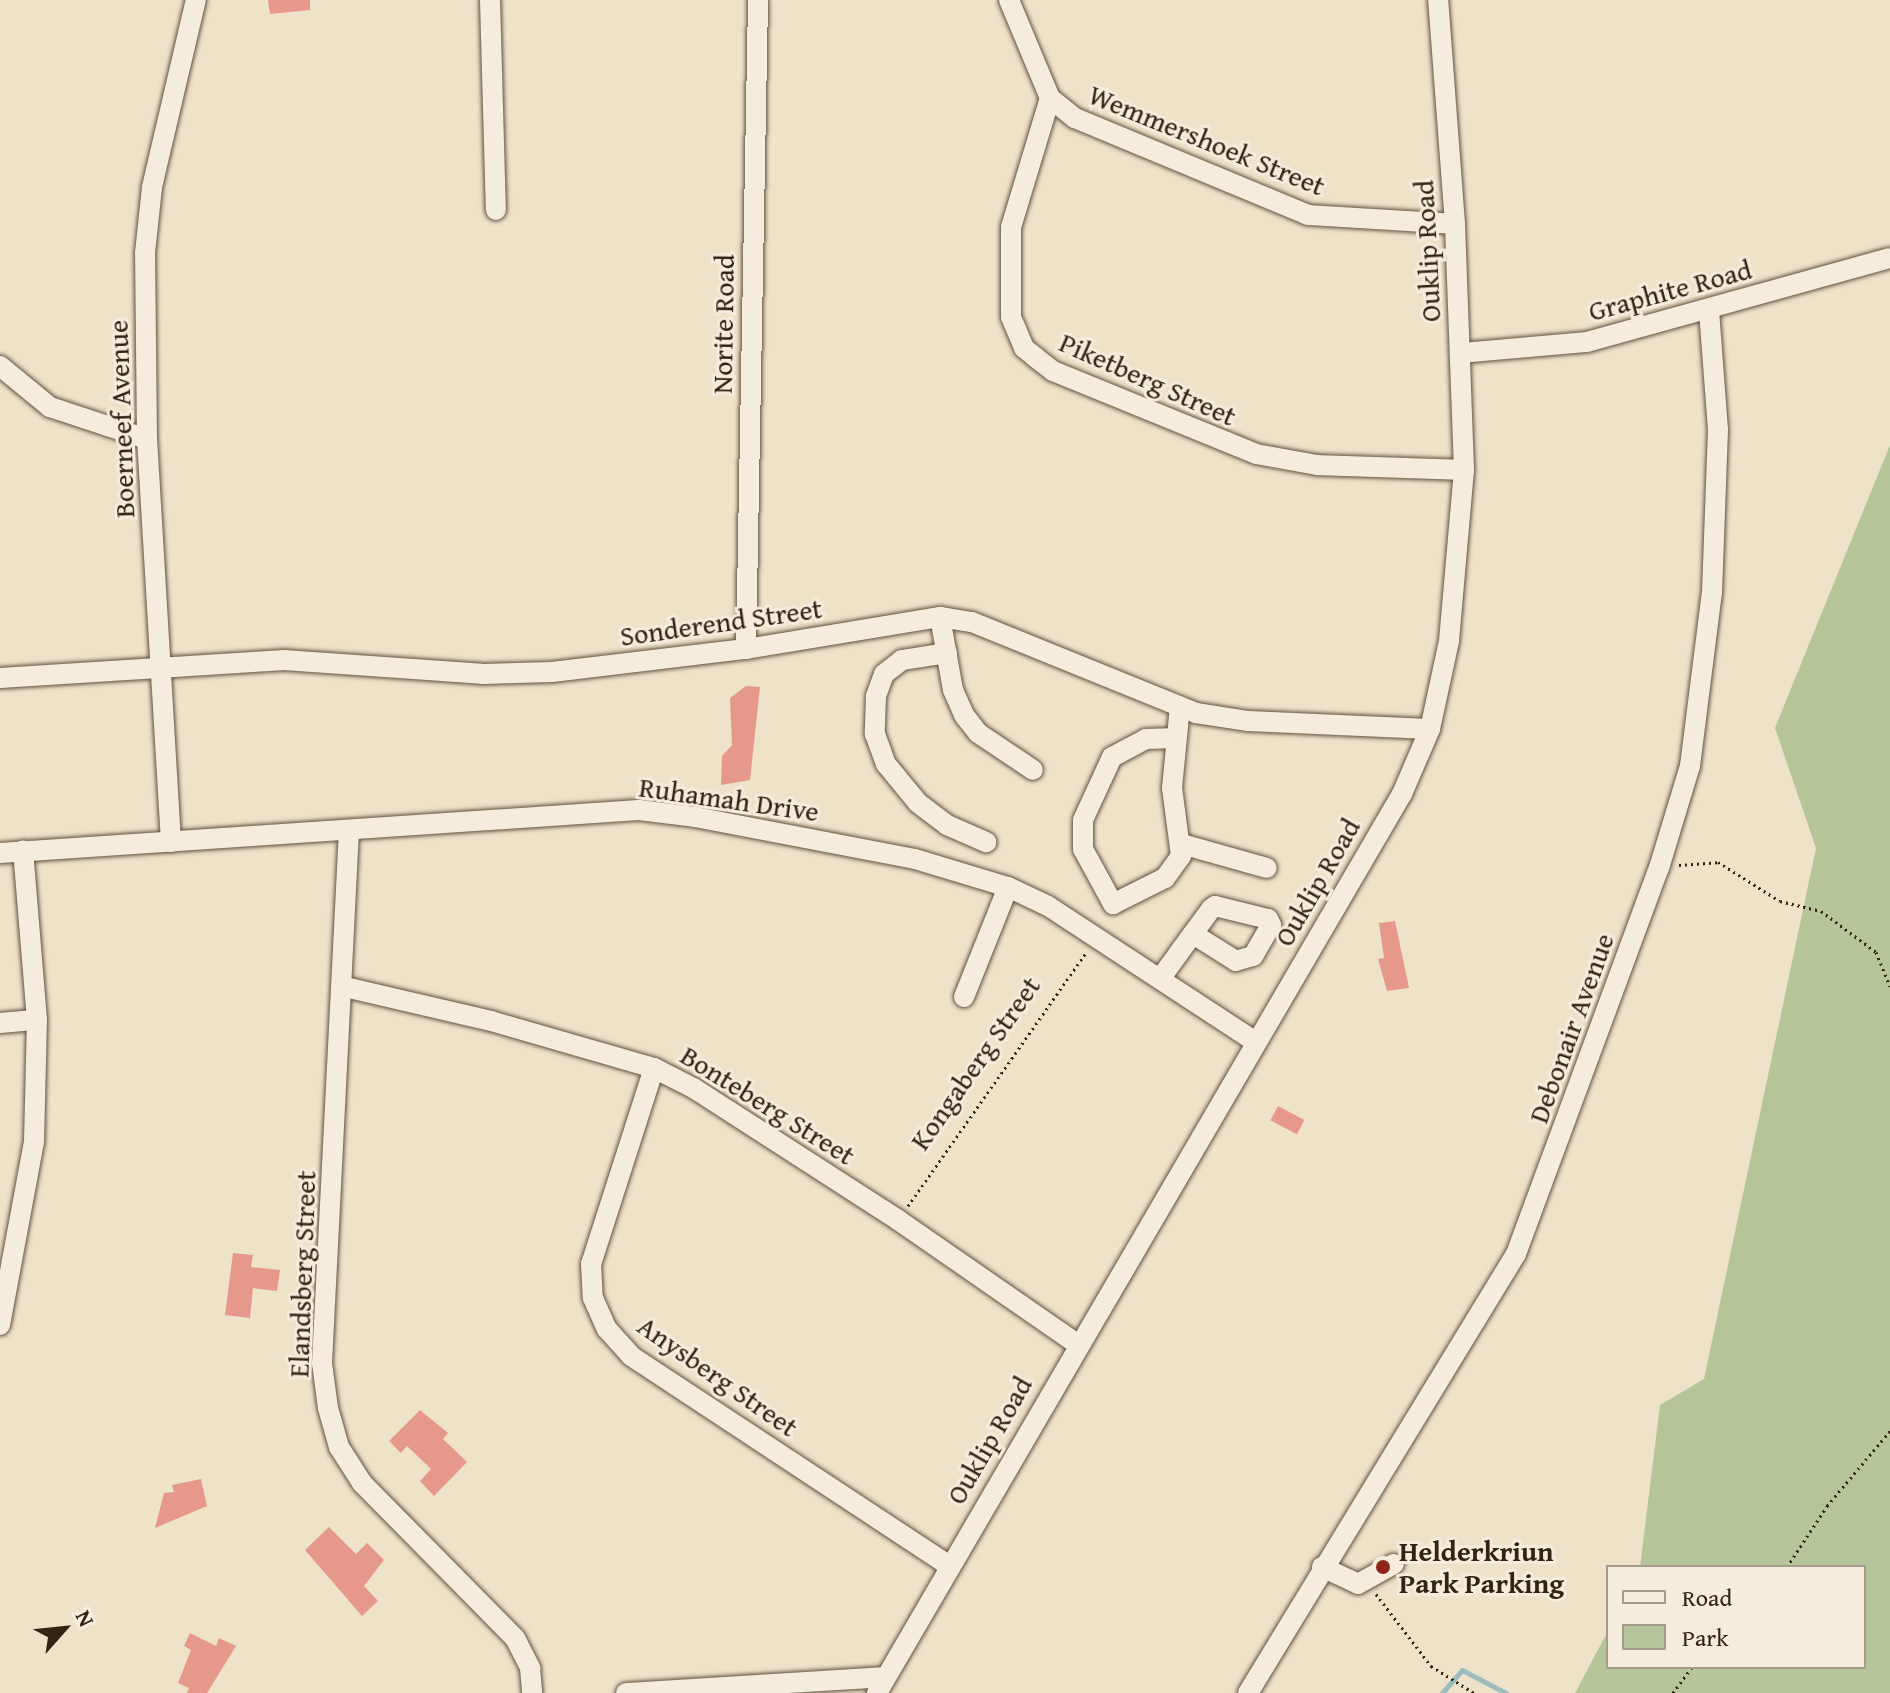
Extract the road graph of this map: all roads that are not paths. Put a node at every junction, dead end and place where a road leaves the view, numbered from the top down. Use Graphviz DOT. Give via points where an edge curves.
graph roads {
  1 [pos="196,0"];
  2 [pos="490,0"];
  3 [pos="758,0"];
  4 [pos="1009,0"];
  5 [pos="1438,0"];
  6 [pos="1050,98"];
  7 [pos="496,210"];
  8 [pos="1455,224"];
  9 [pos="1890,258"];
  10 [pos="1709,309"];
  11 [pos="1461,353"];
  12 [pos="0,366"];
  13 [pos="147,439"];
  14 [pos="1464,470"];
  15 [pos="940,617"];
  16 [pos="746,649"];
  17 [pos="947,653"];
  18 [pos="162,666"];
  19 [pos="0,678"];
  20 [pos="1180,707"];
  21 [pos="1430,729"];
  22 [pos="1176,738"];
  23 [pos="1033,770"];
  24 [pos="349,830"];
  25 [pos="171,842"];
  26 [pos="986,842"];
  27 [pos="1182,844"];
  28 [pos="23,851"];
  29 [pos="0,853"];
  30 [pos="1267,868"];
  31 [pos="1008,887"];
  32 [pos="1193,934"];
  33 [pos="1160,979"];
  34 [pos="345,987"];
  35 [pos="964,997"];
  36 [pos="37,1020"];
  37 [pos="0,1023"];
  38 [pos="1256,1042"];
  39 [pos="654,1068"];
  40 [pos="0,1325"];
  41 [pos="1077,1344"];
  42 [pos="1394,1564"];
  43 [pos="948,1565"];
  44 [pos="1322,1567"];
  45 [pos="881,1685"];
  46 [pos="532,1693"];
  47 [pos="626,1693"];
  48 [pos="1248,1693"];
  1 -- 13 [label="street, Boerneef Avenue" via="152,187 145,253"];
  2 -- 7 [label="street"];
  3 -- 16 [label="street, Norite Road"];
  4 -- 6 [label="street, Wemmershoek Street"];
  5 -- 8 [label="street, Ouklip Road"];
  6 -- 8 [label="street, Wemmershoek Street" via="1075,118 1308,215"];
  6 -- 14 [label="street, Piketberg Street" via="1011,227 1011,317 1024,348 1053,371 1256,454 1317,465"];
  8 -- 11 [label="street, Ouklip Road"];
  9 -- 10 [label="street, Graphite Road"];
  10 -- 11 [label="street, Graphite Road" via="1587,342"];
  10 -- 44 [label="street, Debonair Avenue" via="1718,430 1712,593 1690,766 1659,868 1516,1254"];
  11 -- 14 [label="street, Ouklip Road"];
  12 -- 13 [label="street" via="50,407"];
  13 -- 18 [label="street, Boerneef Avenue"];
  14 -- 21 [label="street, Ouklip Road" via="1449,641"];
  15 -- 16 [label="street, Sonderend Street"];
  15 -- 17 [label="street"];
  15 -- 20 [label="street, Sonderend Street" via="972,622"];
  16 -- 18 [label="street, Sonderend Street" via="552,672 482,674 284,660"];
  17 -- 23 [label="street" via="953,690 971,725"];
  17 -- 26 [label="street" via="902,660 884,674 876,696 875,734 886,764 918,803 947,825"];
  18 -- 19 [label="street, Sonderend Street"];
  18 -- 25 [label="street, Boerneef Avenue"];
  20 -- 21 [label="street, Sonderend Street" via="1248,721"];
  20 -- 22 [label="street"];
  21 -- 38 [label="street, Ouklip Road" via="1402,794"];
  22 -- 27 [label="street" via="1172,788"];
  22 -- 27 [label="street" via="1146,739 1112,757 1081,836 1113,904 1165,878 1181,856"];
  24 -- 25 [label="street, Ruhamah Drive"];
  24 -- 31 [label="street, Ruhamah Drive" via="639,810 915,859"];
  24 -- 34 [label="street, Elandsberg Street"];
  25 -- 28 [label="street, Ruhamah Drive"];
  27 -- 30 [label="street"];
  28 -- 29 [label="street, Ruhamah Drive"];
  28 -- 36 [label="street"];
  31 -- 33 [label="street, Ruhamah Drive"];
  31 -- 35 [label="street, Kongaberg Street"];
  32 -- 33 [label="street"];
  33 -- 38 [label="street, Ruhamah Drive"];
  34 -- 39 [label="street, Bonteberg Street" via="491,1021"];
  34 -- 46 [label="street, Elandsberg Street" via="323,1337 328,1408 339,1447 362,1483 515,1638 530,1668"];
  36 -- 37 [label="street"];
  36 -- 40 [label="street" via="34,1142"];
  38 -- 41 [label="street, Ouklip Road"];
  39 -- 41 [label="street, Bonteberg Street" via="898,1220"];
  39 -- 43 [label="street, Anysberg Street" via="591,1264 593,1298 607,1329 631,1356"];
  41 -- 43 [label="street, Ouklip Road"];
  42 -- 44 [label="street" via="1358,1584"];
  43 -- 45 [label="street, Ouklip Road"];
  44 -- 48 [label="street, Debonair Avenue"];
  45 -- 47 [label="street"];
}
